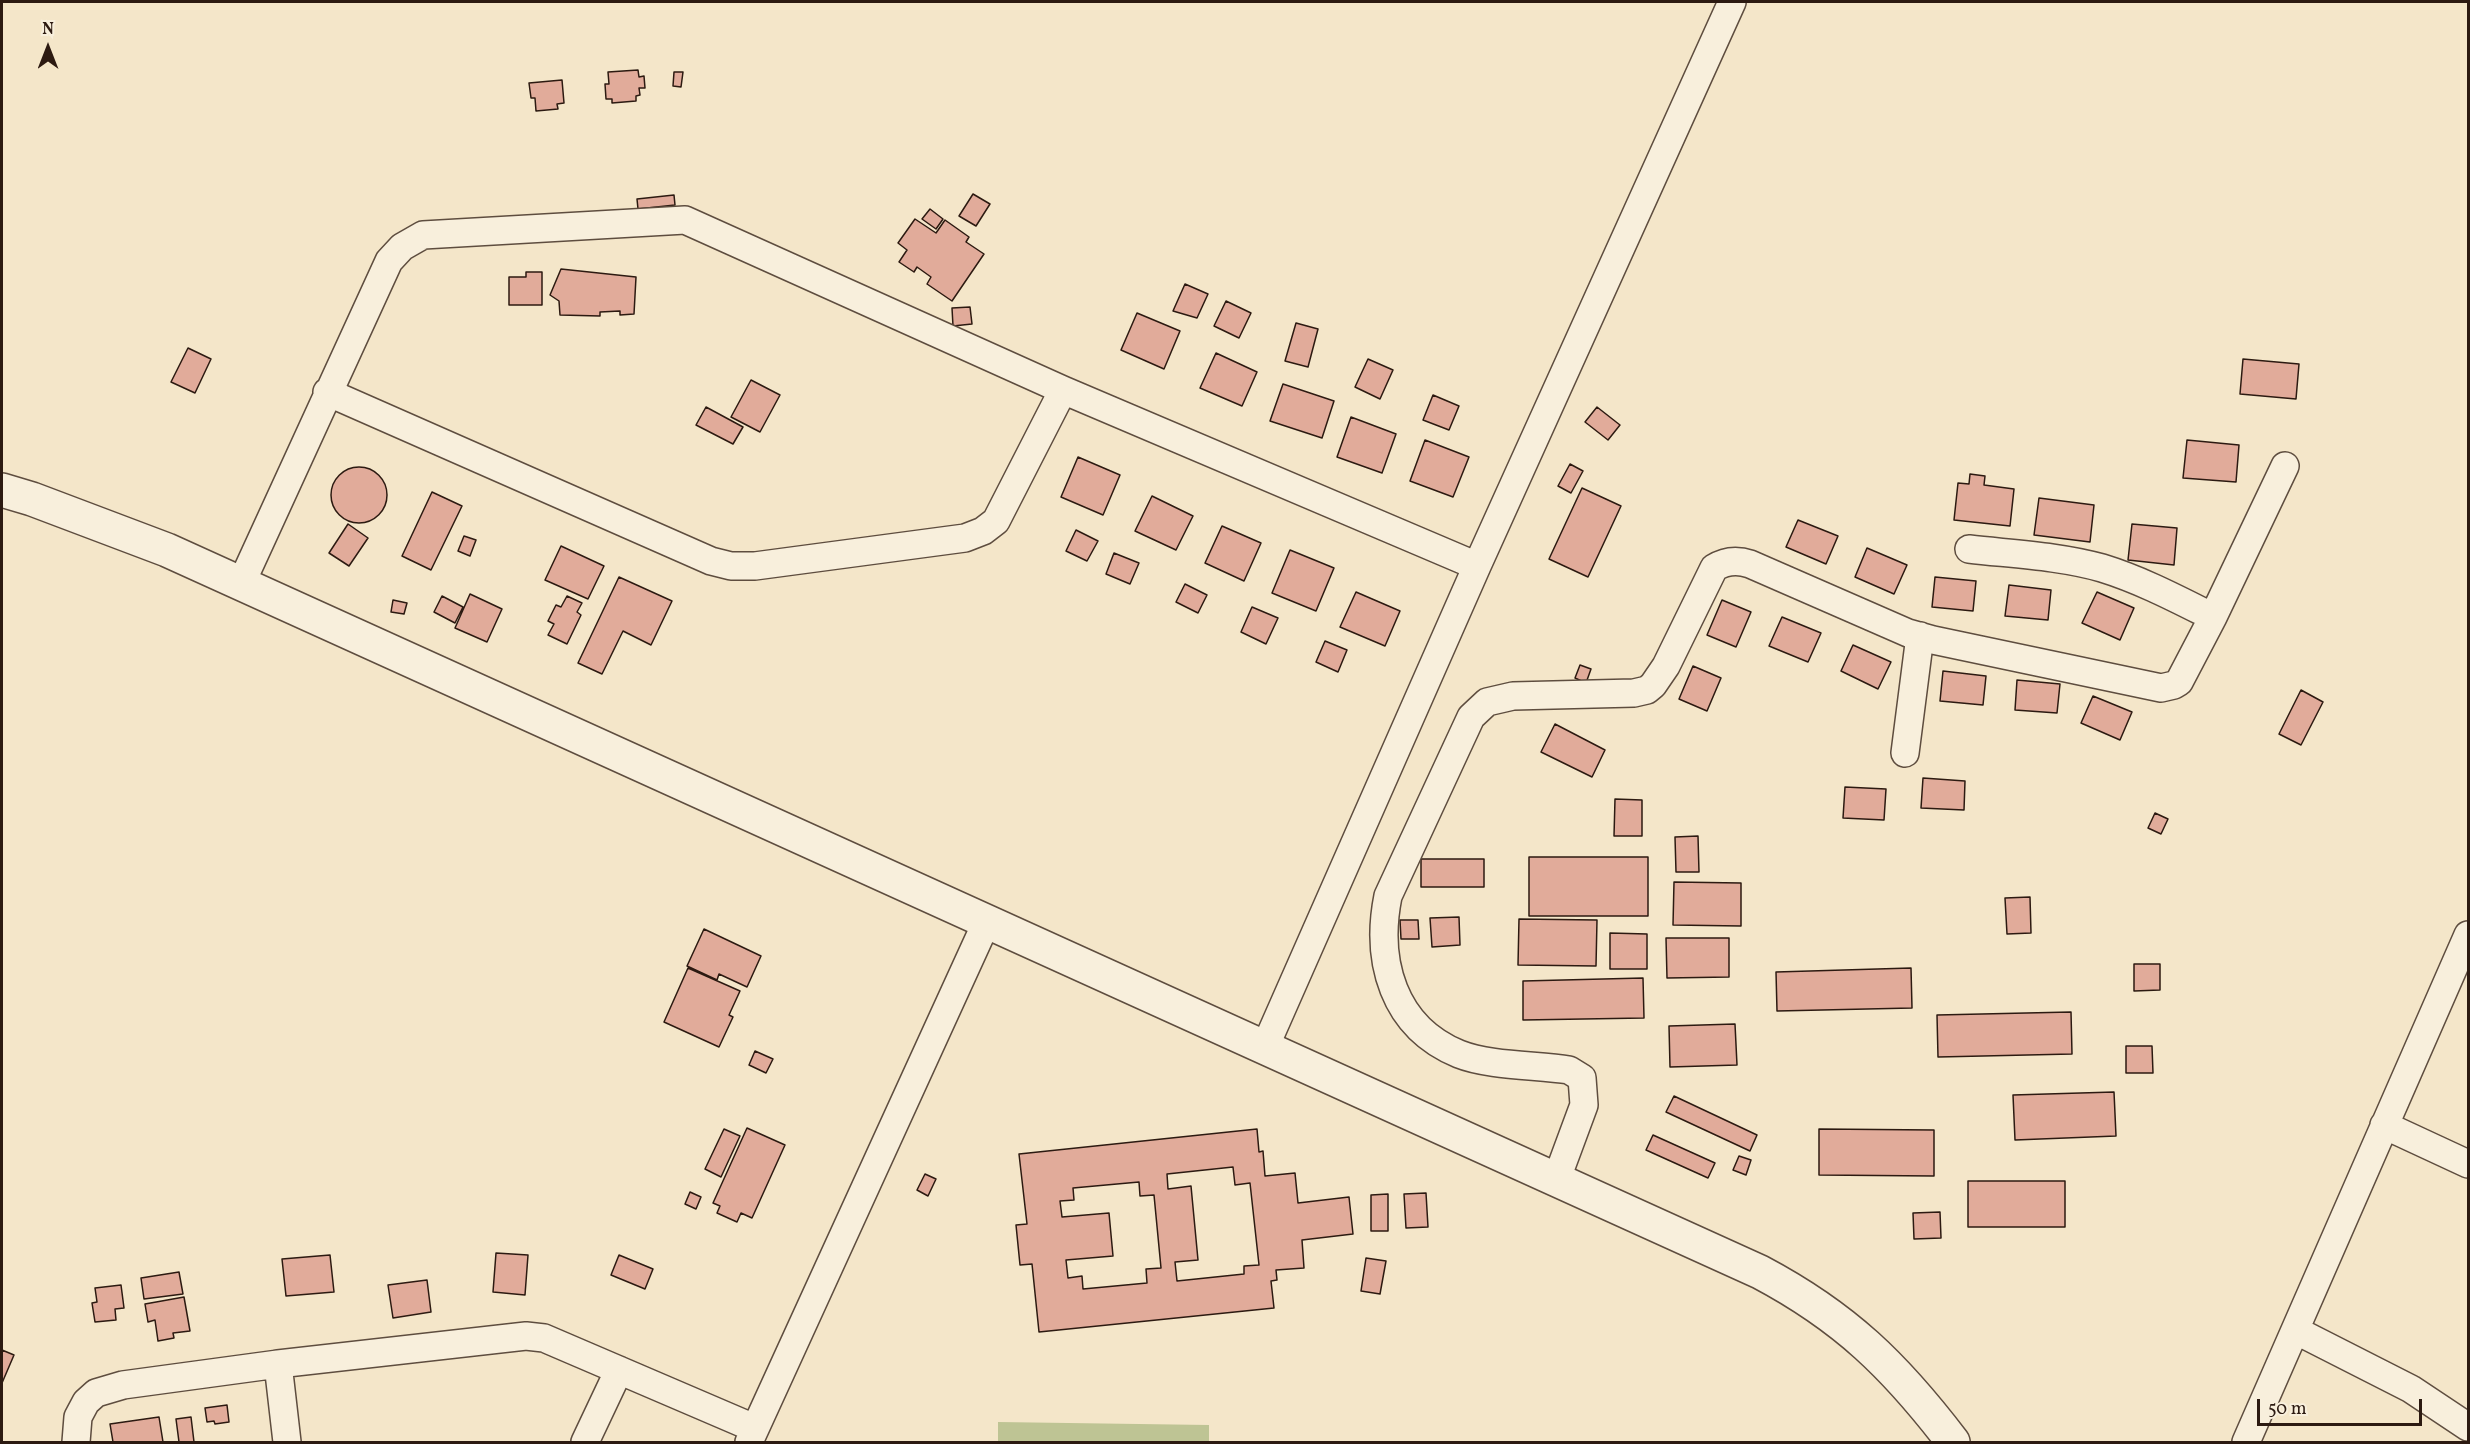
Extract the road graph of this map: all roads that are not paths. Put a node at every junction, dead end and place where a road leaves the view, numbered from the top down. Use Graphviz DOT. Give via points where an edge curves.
graph roads {
  1 [pos="1732,2"];
  2 [pos="1063,390"];
  3 [pos="327,392"];
  4 [pos="2285,466"];
  5 [pos="2,490"];
  6 [pos="1969,549"];
  7 [pos="1477,566"];
  8 [pos="241,584"];
  9 [pos="2213,617"];
  10 [pos="1920,636"];
  11 [pos="1905,753"];
  12 [pos="987,921"];
  13 [pos="2469,935"];
  14 [pos="1265,1047"];
  15 [pos="2385,1125"];
  16 [pos="2469,1164"];
  17 [pos="1557,1178"];
  18 [pos="2295,1330"];
  19 [pos="278,1364"];
  20 [pos="619,1370"];
  21 [pos="2469,1427"];
  22 [pos="752,1436"];
  23 [pos="76,1443"];
  24 [pos="287,1443"];
  25 [pos="585,1443"];
  26 [pos="1953,1443"];
  27 [pos="2246,1443"];
  1 -- 7 [label="street"];
  2 -- 3 [label="street" via="996,521 983,531 965,538 755,566 711,561"];
  2 -- 3 [label="street" via="686,220 423,235 402,247 389,261"];
  2 -- 7 [label="street"];
  3 -- 8 [label="street"];
  4 -- 9 [label="street"];
  5 -- 8 [label="street" via="167,550"];
  6 -- 9 [label="street" via="2103,568 2151,586"];
  7 -- 14 [label="street"];
  8 -- 12 [label="street"];
  9 -- 10 [label="street" via="2179,682 2161,688"];
  10 -- 11 [label="street"];
  10 -- 17 [label="street" via="1750,564 1730,562 1714,568 1666,666 1647,690 1513,696 1487,702 1471,717 1388,896 1384,950 1401,1006 1428,1035 1460,1054 1569,1070 1582,1078 1584,1106"];
  12 -- 14 [label="street"];
  12 -- 22 [label="street"];
  13 -- 15 [label="street"];
  14 -- 17 [label="street"];
  15 -- 16 [label="street"];
  15 -- 18 [label="street"];
  17 -- 26 [label="street" via="1795,1290 1839,1320 1880,1356 1917,1395"];
  18 -- 21 [label="street" via="2411,1389"];
  18 -- 27 [label="street"];
  19 -- 20 [label="street" via="526,1336 544,1338"];
  19 -- 23 [label="street" via="123,1385 96,1393 78,1417"];
  19 -- 24 [label="street"];
  20 -- 22 [label="street"];
  20 -- 25 [label="street"];
}
